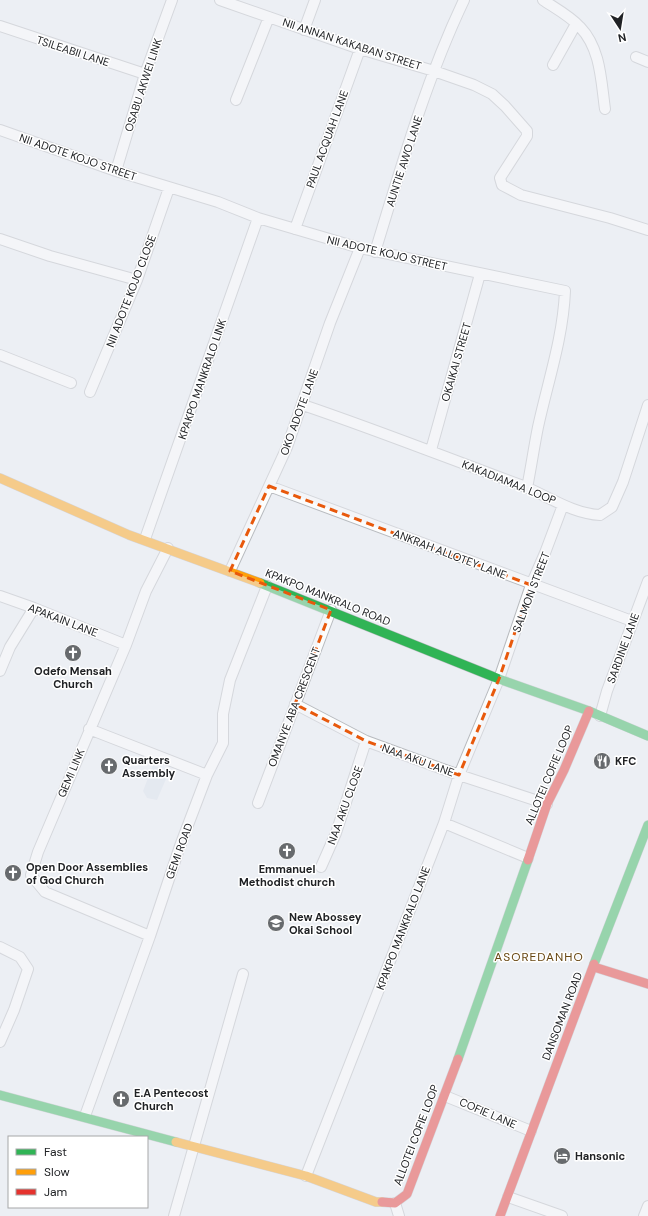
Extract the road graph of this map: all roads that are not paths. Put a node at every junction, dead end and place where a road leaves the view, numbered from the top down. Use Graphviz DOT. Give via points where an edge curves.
graph roads {
  1 [pos="172,0"];
  2 [pos="220,0"];
  3 [pos="315,0"];
  4 [pos="464,0"];
  5 [pos="543,0"];
  6 [pos="268,16"];
  7 [pos="576,24"];
  8 [pos="0,26"];
  9 [pos="304,30"];
  10 [pos="360,49"];
  11 [pos="636,58"];
  12 [pos="648,62"];
  13 [pos="553,65"];
  14 [pos="434,71"];
  15 [pos="145,74"];
  16 [pos="236,100"];
  17 [pos="605,109"];
  18 [pos="0,130"];
  19 [pos="116,171"];
  20 [pos="169,188"];
  21 [pos="258,218"];
  22 [pos="295,229"];
  23 [pos="648,230"];
  24 [pos="0,239"];
  25 [pos="360,248"];
  26 [pos="375,252"];
  27 [pos="480,274"];
  28 [pos="138,280"];
  29 [pos="0,355"];
  30 [pos="71,383"];
  31 [pos="90,392"];
  32 [pos="303,406"];
  33 [pos="648,406"];
  34 [pos="430,450"];
  35 [pos="0,478"];
  36 [pos="269,486"];
  37 [pos="527,488"];
  38 [pos="563,505"];
  39 [pos="145,539"];
  40 [pos="168,548"];
  41 [pos="230,571"];
  42 [pos="648,581"];
  43 [pos="531,585"];
  44 [pos="267,586"];
  45 [pos="0,596"];
  46 [pos="34,608"];
  47 [pos="330,610"];
  48 [pos="632,621"];
  49 [pos="126,645"];
  50 [pos="0,671"];
  51 [pos="499,679"];
  52 [pos="295,704"];
  53 [pos="589,711"];
  54 [pos="600,716"];
  55 [pos="89,730"];
  56 [pos="648,736"];
  57 [pos="366,741"];
  58 [pos="208,775"];
  59 [pos="459,775"];
  60 [pos="258,803"];
  61 [pos="547,804"];
  62 [pos="444,824"];
  63 [pos="648,825"];
  64 [pos="528,858"];
  65 [pos="321,867"];
  66 [pos="150,936"];
  67 [pos="0,947"];
  68 [pos="594,967"];
  69 [pos="243,974"];
  70 [pos="648,984"];
  71 [pos="0,1042"];
  72 [pos="0,1094"];
  73 [pos="445,1096"];
  74 [pos="85,1116"];
  75 [pos="530,1131"];
  76 [pos="194,1147"];
  77 [pos="306,1176"];
  78 [pos="508,1196"];
  79 [pos="395,1203"];
  80 [pos="648,1206"];
  81 [pos="174,1216"];
  82 [pos="399,1216"];
  83 [pos="500,1216"];
  84 [pos="562,1216"];
  85 [pos="644,1216"];
  1 -- 15 [label="street, OSABU AKWEI LINK"];
  2 -- 6 [label="street, NII ANNAN KAKABAN STREET"];
  3 -- 9 [label="street"];
  4 -- 14 [label="street, NII ANNAN KAKABAN STREET"];
  5 -- 7 [label="street"];
  6 -- 9 [label="street, NII ANNAN KAKABAN STREET"];
  6 -- 16 [label="street"];
  7 -- 13 [label="street"];
  7 -- 17 [label="street" via="588,37 599,62"];
  8 -- 15 [label="street, TSILEABII LANE"];
  9 -- 10 [label="street, NII ANNAN KAKABAN STREET"];
  10 -- 14 [label="street, NII ANNAN KAKABAN STREET"];
  10 -- 22 [label="street, PAUL ACQUAH LANE"];
  11 -- 12 [label="street"];
  14 -- 23 [label="street" via="492,94 525,127 527,136 500,178 502,185 521,195"];
  14 -- 26 [label="street, AUNTIE AWO LANE" via="405,152"];
  15 -- 19 [label="street, OSABU AKWEI LINK"];
  18 -- 19 [label="street, NII ADOTE KOJO STREET"];
  19 -- 20 [label="street, NII ADOTE KOJO STREET"];
  20 -- 21 [label="street, NII ADOTE KOJO STREET" via="218,202"];
  20 -- 28 [label="street, NII ADOTE KOJO CLOSE"];
  21 -- 22 [label="street, NII ADOTE KOJO STREET"];
  21 -- 39 [label="street, KPAKPO MANKRALO LINK"];
  22 -- 25 [label="street, NII ADOTE KOJO STREET"];
  24 -- 28 [label="street" via="50,256"];
  25 -- 26 [label="street, NII ADOTE KOJO STREET"];
  25 -- 32 [label="street, OKO ADOTE LANE" via="330,323"];
  26 -- 27 [label="street, NII ADOTE KOJO STREET"];
  27 -- 34 [label="street, OKAIKAI STREET"];
  27 -- 37 [label="street, NII ADOTE KOJO STREET" via="565,291 564,315 556,357 538,426"];
  28 -- 31 [label="street, NII ADOTE KOJO CLOSE"];
  29 -- 30 [label="street"];
  32 -- 34 [label="street, KAKADIAMAA LOOP" via="374,428"];
  32 -- 36 [label="street, OKO ADOTE LANE"];
  33 -- 38 [label="street, KAKADIAMAA LOOP" via="612,507 606,512 594,515"];
  34 -- 37 [label="street, KAKADIAMAA LOOP"];
  35 -- 39 [label="street, KPAKPO MANKRALO ROAD"];
  36 -- 41 [label="street, OKO ADOTE LANE"];
  36 -- 43 [label="street, ANKRAH ALLOTEY LANE"];
  37 -- 38 [label="street, KAKADIAMAA LOOP"];
  38 -- 43 [label="street, SALMON STREET"];
  39 -- 40 [label="street, KPAKPO MANKRALO ROAD"];
  40 -- 41 [label="street, KPAKPO MANKRALO ROAD"];
  40 -- 49 [label="street, GEMI LINK" via="146,592"];
  41 -- 44 [label="street, KPAKPO MANKRALO ROAD"];
  42 -- 48 [label="street, SARDINE LANE"];
  43 -- 48 [label="street, ANKRAH ALLOTEY LANE"];
  43 -- 51 [label="street, SALMON STREET"];
  44 -- 47 [label="street, KPAKPO MANKRALO ROAD"];
  44 -- 58 [label="street, GEMI ROAD" via="230,680 223,714 223,743"];
  45 -- 46 [label="street, APAKAIN LANE"];
  46 -- 49 [label="street, APAKAIN LANE"];
  46 -- 50 [label="street" via="10,647"];
  47 -- 51 [label="street, KPAKPO MANKRALO ROAD"];
  47 -- 52 [label="street, OMANYE ABA CRESCENT"];
  48 -- 54 [label="street, SARDINE LANE"];
  49 -- 55 [label="street, GEMI LINK"];
  51 -- 53 [label="street, KPAKPO MANKRALO ROAD"];
  51 -- 59 [label="street, KPAKPO MANKRALO LANE"];
  52 -- 57 [label="street, NAA AKU LANE"];
  52 -- 60 [label="street, OMANYE ABA CRESCENT"];
  53 -- 54 [label="street, KPAKPO MANKRALO ROAD"];
  53 -- 61 [label="street, ALLOTEI COFIE LOOP"];
  54 -- 56 [label="street, KPAKPO MANKRALO ROAD"];
  55 -- 58 [label="street"];
  55 -- 66 [label="street, GEMI LINK" via="38,852 31,875 45,892"];
  57 -- 59 [label="street, NAA AKU LANE"];
  57 -- 65 [label="street, NAA AKU CLOSE" via="336,833"];
  58 -- 66 [label="street, GEMI ROAD" via="180,846"];
  59 -- 61 [label="street, NAA AKU LANE"];
  59 -- 62 [label="street, KPAKPO MANKRALO LANE"];
  61 -- 64 [label="street, ALLOTEI COFIE LOOP"];
  62 -- 64 [label="street"];
  62 -- 77 [label="street, KPAKPO MANKRALO LANE"];
  63 -- 68 [label="street, DANSOMAN ROAD"];
  64 -- 73 [label="street, ALLOTEI COFIE LOOP"];
  66 -- 74 [label="street, GEMI ROAD"];
  67 -- 71 [label="street" via="20,957 28,969"];
  68 -- 70 [label="street"];
  68 -- 75 [label="street, DANSOMAN ROAD"];
  69 -- 76 [label="street"];
  72 -- 74 [label="street"];
  73 -- 75 [label="street, COFIE LANE"];
  73 -- 79 [label="street, ALLOTEI COFIE LOOP" via="407,1194"];
  74 -- 76 [label="street"];
  75 -- 78 [label="street, DANSOMAN ROAD"];
  76 -- 77 [label="street"];
  76 -- 81 [label="street"];
  77 -- 79 [label="street" via="376,1202"];
  78 -- 83 [label="street, DANSOMAN ROAD"];
  78 -- 84 [label="street"];
  79 -- 82 [label="street"];
  80 -- 85 [label="street"];
}
